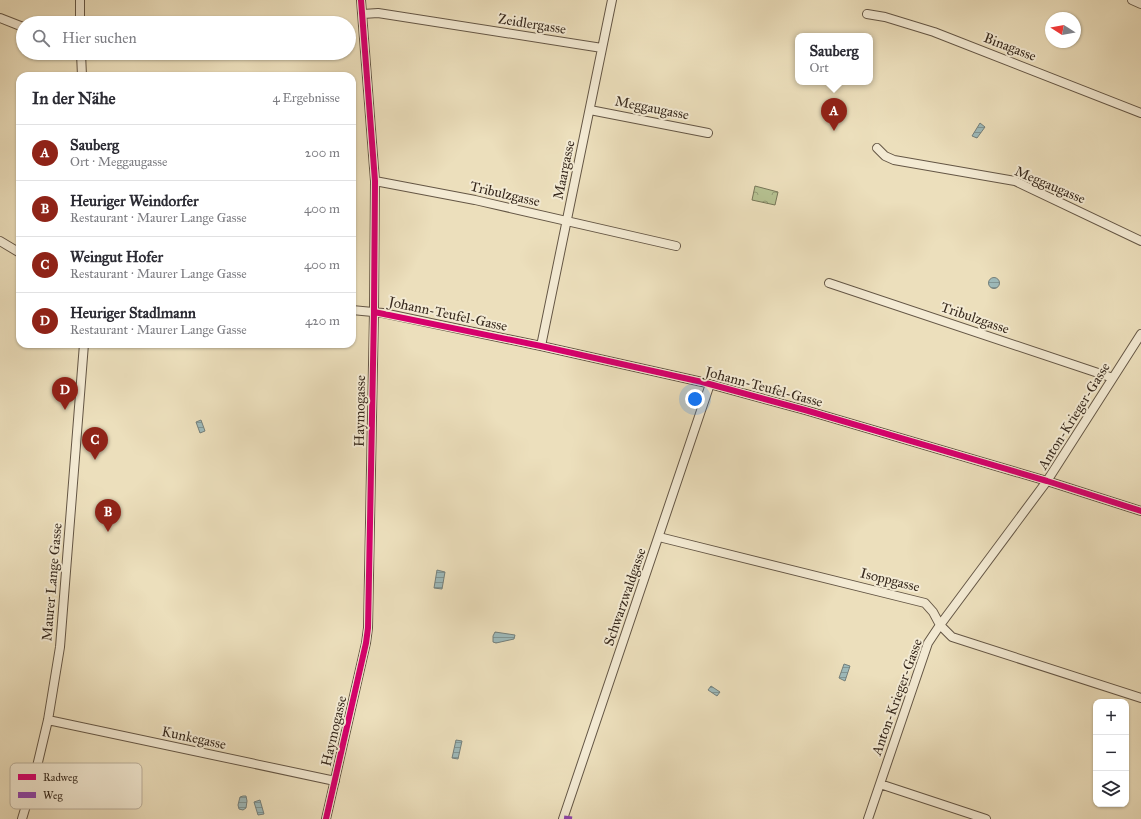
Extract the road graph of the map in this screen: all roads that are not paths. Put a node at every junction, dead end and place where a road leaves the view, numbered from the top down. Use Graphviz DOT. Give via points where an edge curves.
graph roads {
  1 [pos="80,0"];
  2 [pos="361,0"];
  3 [pos="612,0"];
  4 [pos="1132,0"];
  5 [pos="1141,4"];
  6 [pos="363,14"];
  7 [pos="867,14"];
  8 [pos="80,16"];
  9 [pos="0,18"];
  10 [pos="16,24"];
  11 [pos="602,48"];
  12 [pos="81,60"];
  13 [pos="82,72"];
  14 [pos="590,110"];
  15 [pos="1141,113"];
  16 [pos="708,133"];
  17 [pos="877,148"];
  18 [pos="375,181"];
  19 [pos="566,222"];
  20 [pos="0,241"];
  21 [pos="1141,241"];
  22 [pos="676,246"];
  23 [pos="16,251"];
  24 [pos="829,283"];
  25 [pos="356,310"];
  26 [pos="374,312"];
  27 [pos="1141,334"];
  28 [pos="541,346"];
  29 [pos="84,348"];
  30 [pos="1113,378"];
  31 [pos="710,384"];
  32 [pos="1047,481"];
  33 [pos="1141,511"];
  34 [pos="660,537"];
  35 [pos="940,625"];
  36 [pos="1141,698"];
  37 [pos="48,720"];
  38 [pos="38,763"];
  39 [pos="335,781"];
  40 [pos="880,784"];
  41 [pos="25,809"];
  42 [pos="22,819"];
  43 [pos="326,819"];
  44 [pos="563,819"];
  45 [pos="868,819"];
  46 [pos="986,819"];
  1 -- 8 [label="street"];
  2 -- 6 [label="street, Haymogasse"];
  3 -- 11 [label="street, Maargasse"];
  4 -- 5 [label="street"];
  6 -- 11 [label="street, Zeidlergasse" via="378,13"];
  6 -- 18 [label="street, Haymogasse"];
  7 -- 15 [label="street, Binagasse" via="934,32"];
  9 -- 10 [label="street"];
  11 -- 14 [label="street, Maargasse"];
  12 -- 13 [label="street"];
  14 -- 16 [label="street, Meggaugasse"];
  14 -- 19 [label="street, Maargasse"];
  17 -- 21 [label="street, Meggaugasse" via="894,160 1015,181"];
  18 -- 19 [label="street, Tribulzgasse" via="475,200"];
  18 -- 26 [label="street, Haymogasse"];
  19 -- 22 [label="street, Tribulzgasse"];
  19 -- 28 [label="street, Maargasse"];
  20 -- 23 [label="street"];
  24 -- 30 [label="street, Tribulzgasse"];
  25 -- 26 [label="street, Johann-Teufel-Gasse"];
  26 -- 28 [label="street, Johann-Teufel-Gasse"];
  26 -- 39 [label="street, Haymogasse" via="368,628"];
  27 -- 30 [label="street, Anton-Krieger-Gasse"];
  28 -- 31 [label="street, Johann-Teufel-Gasse"];
  29 -- 37 [label="street, Maurer Lange Gasse" via="60,646"];
  30 -- 32 [label="street, Anton-Krieger-Gasse"];
  31 -- 32 [label="street, Johann-Teufel-Gasse"];
  31 -- 34 [label="street, Schwarzwaldgasse"];
  32 -- 33 [label="street, Johann-Teufel-Gasse"];
  32 -- 35 [label="street, Anton-Krieger-Gasse"];
  34 -- 35 [label="street, Isoppgasse" via="925,603"];
  34 -- 44 [label="street, Schwarzwaldgasse"];
  35 -- 36 [label="street, Isoppgasse" via="952,638"];
  35 -- 40 [label="street, Anton-Krieger-Gasse" via="928,643"];
  37 -- 38 [label="street, Maurer Lange Gasse"];
  37 -- 39 [label="street, Kunkegasse"];
  39 -- 43 [label="street, Haymogasse"];
  40 -- 45 [label="street, Anton-Krieger-Gasse"];
  40 -- 46 [label="street"];
  41 -- 42 [label="street, Maurer Lange Gasse"];
}
